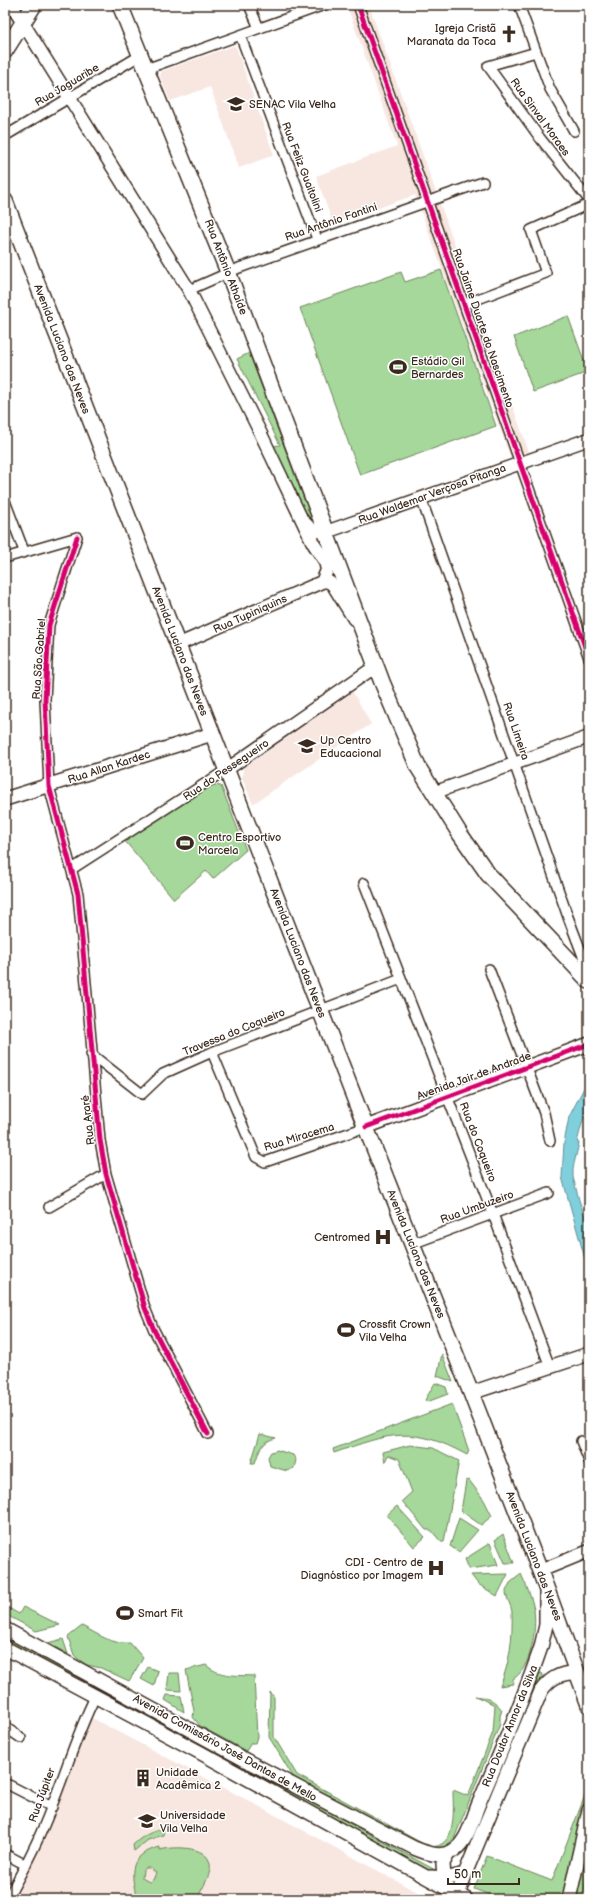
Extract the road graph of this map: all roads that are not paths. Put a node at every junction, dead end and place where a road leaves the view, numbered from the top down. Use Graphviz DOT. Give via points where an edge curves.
graph roads {
  1 [pos="10,5"];
  2 [pos="34,5"];
  3 [pos="120,5"];
  4 [pos="125,5"];
  5 [pos="249,5"];
  6 [pos="324,5"];
  7 [pos="358,5"];
  8 [pos="519,5"];
  9 [pos="23,23"];
  10 [pos="259,28"];
  11 [pos="240,35"];
  12 [pos="134,37"];
  13 [pos="5,51"];
  14 [pos="536,52"];
  15 [pos="141,55"];
  16 [pos="146,69"];
  17 [pos="70,97"];
  18 [pos="574,131"];
  19 [pos="5,136"];
  20 [pos="483,182"];
  21 [pos="589,200"];
  22 [pos="5,201"];
  23 [pos="428,202"];
  24 [pos="589,204"];
  25 [pos="317,239"];
  26 [pos="228,272"];
  27 [pos="188,290"];
  28 [pos="465,304"];
  29 [pos="589,439"];
  30 [pos="519,463"];
  31 [pos="421,498"];
  32 [pos="5,501"];
  33 [pos="302,519"];
  34 [pos="326,532"];
  35 [pos="24,551"];
  36 [pos="5,558"];
  37 [pos="322,582"];
  38 [pos="362,627"];
  39 [pos="178,645"];
  40 [pos="589,658"];
  41 [pos="376,666"];
  42 [pos="212,734"];
  43 [pos="589,737"];
  44 [pos="515,764"];
  45 [pos="226,770"];
  46 [pos="49,786"];
  47 [pos="433,793"];
  48 [pos="5,799"];
  49 [pos="72,869"];
  50 [pos="364,882"];
  51 [pos="489,969"];
  52 [pos="589,972"];
  53 [pos="401,978"];
  54 [pos="589,981"];
  55 [pos="320,1011"];
  56 [pos="589,1044"];
  57 [pos="212,1052"];
  58 [pos="91,1054"];
  59 [pos="527,1067"];
  60 [pos="447,1097"];
  61 [pos="366,1127"];
  62 [pos="550,1140"];
  63 [pos="106,1174"];
  64 [pos="549,1193"];
  65 [pos="49,1207"];
  66 [pos="493,1214"];
  67 [pos="412,1244"];
  68 [pos="589,1354"];
  69 [pos="550,1367"];
  70 [pos="471,1393"];
  71 [pos="208,1434"];
  72 [pos="581,1441"];
  73 [pos="589,1461"];
  74 [pos="589,1551"];
  75 [pos="540,1571"];
  76 [pos="546,1588"];
  77 [pos="5,1630"];
  78 [pos="5,1648"];
  79 [pos="577,1673"];
  80 [pos="95,1697"];
  81 [pos="589,1705"];
  82 [pos="5,1727"];
  83 [pos="21,1738"];
  84 [pos="194,1749"];
  85 [pos="249,1762"];
  86 [pos="9,1785"];
  87 [pos="52,1807"];
  88 [pos="589,1810"];
  89 [pos="5,1854"];
  90 [pos="448,1854"];
  91 [pos="26,1865"];
  92 [pos="466,1871"];
  93 [pos="427,1877"];
  94 [pos="444,1879"];
  95 [pos="460,1898"];
  96 [pos="7,1899"];
  97 [pos="569,1899"];
  1 -- 9 [label="street"];
  2 -- 9 [label="main road"];
  3 -- 12 [label="main road, Rua Antônio Athaíde"];
  4 -- 12 [label="main road"];
  5 -- 10 [label="street"];
  6 -- 10 [label="street"];
  7 -- 23 [label="street, Rua Jaime Duarte do Nascimento"];
  8 -- 14 [label="street"];
  9 -- 13 [label="main road"];
  9 -- 17 [label="street"];
  10 -- 11 [label="street"];
  11 -- 16 [label="street"];
  11 -- 25 [label="street, Rua Feliz Guaitolini"];
  12 -- 15 [label="main road, Rua Antônio Athaíde"];
  14 -- 18 [label="street" via="553,96"];
  14 -- 21 [label="street, Rua Sinval Moraes" via="488,66"];
  15 -- 16 [label="main road, Rua Antônio Athaíde"];
  15 -- 17 [label="street, Rua Jaguaribe"];
  16 -- 26 [label="main road, Rua Antônio Athaíde"];
  17 -- 19 [label="street, Rua Jaguaribe"];
  17 -- 27 [label="street"];
  20 -- 23 [label="street, Rua Antônio Fantini"];
  22 -- 39 [label="main road, Avenida Luciano das Neves"];
  23 -- 25 [label="street, Rua Antônio Fantini"];
  23 -- 28 [label="street, Rua Jaime Duarte do Nascimento"];
  24 -- 28 [label="street" via="531,230 546,273"];
  25 -- 26 [label="street, Rua Antônio Fantini"];
  26 -- 27 [label="street, Rua Antônio Fantini"];
  26 -- 34 [label="main road, Rua Antônio Athaíde"];
  27 -- 33 [label="street" via="262,434"];
  28 -- 30 [label="street, Rua Jaime Duarte do Nascimento"];
  29 -- 30 [label="street, Rua Waldemar Verçosa Pitanga"];
  30 -- 31 [label="street, Rua Waldemar Verçosa Pitanga"];
  30 -- 40 [label="street, Rua Jaime Duarte do Nascimento"];
  31 -- 34 [label="street, Rua Waldemar Verçosa Pitanga"];
  31 -- 44 [label="street, Rua Limeira"];
  32 -- 35 [label="street"];
  33 -- 34 [label="street" via="312,530"];
  33 -- 37 [label="street" via="326,565 326,575"];
  34 -- 38 [label="main road, Rua Antônio Athaíde"];
  35 -- 36 [label="street"];
  35 -- 46 [label="street, Rua São Gabriel" via="33,551 77,537 49,625 45,700"];
  37 -- 38 [label="street" via="333,585 350,614"];
  37 -- 39 [label="street, Rua Tupiniquins"];
  38 -- 41 [label="main road, Rua Antônio Athaíde"];
  39 -- 42 [label="main road, Avenida Luciano das Neves"];
  41 -- 45 [label="street, Rua do Pessegueiro"];
  41 -- 47 [label="main road, Rua Antônio Athaíde" via="414,759"];
  42 -- 45 [label="main road, Avenida Luciano das Neves"];
  42 -- 46 [label="main road, Rua Allan Kardec"];
  43 -- 44 [label="street"];
  44 -- 47 [label="street"];
  44 -- 52 [label="street, Rua Limeira"];
  45 -- 49 [label="street, Rua do Pessegueiro"];
  45 -- 55 [label="main road, Avenida Luciano das Neves"];
  46 -- 48 [label="main road, Rua Allan Kardec"];
  46 -- 49 [label="street, Rua Araré"];
  47 -- 54 [label="main road, Rua Antônio Athaíde" via="473,855 495,883"];
  49 -- 58 [label="street, Rua Araré" via="78,894"];
  50 -- 53 [label="street, Rua do Coqueiro"];
  51 -- 59 [label="street"];
  53 -- 55 [label="street, Travessa do Coqueiro"];
  53 -- 60 [label="street, Rua do Coqueiro"];
  55 -- 57 [label="street, Travessa do Coqueiro"];
  55 -- 61 [label="main road, Avenida Luciano das Neves"];
  56 -- 59 [label="main road, Avenida Jair de Andrade"];
  57 -- 58 [label="street, Travessa do Coqueiro" via="162,1074 142,1094"];
  57 -- 61 [label="street, Rua Miracema" via="256,1156 265,1162"];
  58 -- 63 [label="street, Rua Araré"];
  59 -- 60 [label="main road, Avenida Jair de Andrade"];
  59 -- 62 [label="street" via="544,1113"];
  60 -- 61 [label="main road, Avenida Jair de Andrade"];
  60 -- 66 [label="street, Rua do Coqueiro"];
  61 -- 67 [label="main road, Avenida Luciano das Neves"];
  63 -- 65 [label="street"];
  63 -- 71 [label="street, Rua Araré" via="145,1308"];
  64 -- 66 [label="street, Rua Umbuzeiro"];
  66 -- 67 [label="street, Rua Umbuzeiro"];
  66 -- 69 [label="street, Rua do Coqueiro"];
  67 -- 70 [label="main road, Avenida Luciano das Neves"];
  68 -- 69 [label="main road"];
  69 -- 70 [label="main road"];
  70 -- 75 [label="main road, Avenida Luciano das Neves"];
  72 -- 73 [label="street"];
  74 -- 75 [label="street"];
  75 -- 76 [label="main road, Avenida Luciano das Neves"];
  76 -- 79 [label="main road, Avenida Luciano das Neves"];
  76 -- 90 [label="main road, Rua Doutor Annor da Silva" via="546,1625 535,1664 462,1842"];
  77 -- 85 [label="main road, Avenida Comissário José Dantas de Mello"];
  78 -- 80 [label="main road, Avenida Comissário José Dantas de Mello"];
  79 -- 81 [label="main road, Avenida Luciano das Neves"];
  79 -- 92 [label="main road, Rua Doutor Annor da Silva" via="559,1675 549,1681 541,1691"];
  80 -- 84 [label="main road, Avenida Comissário José Dantas de Mello"];
  80 -- 87 [label="street, Rua Júpiter" via="64,1770"];
  82 -- 83 [label="street"];
  84 -- 85 [label="street" via="213,1752 236,1765 242,1766"];
  84 -- 93 [label="main road, Avenida Comissário José Dantas de Mello"];
  85 -- 90 [label="main road, Avenida Comissário José Dantas de Mello" via="414,1848 432,1854"];
  86 -- 87 [label="street"];
  87 -- 91 [label="street, Rua Júpiter"];
  88 -- 97 [label="main road"];
  89 -- 91 [label="street"];
  90 -- 92 [label="main road" via="457,1858"];
  90 -- 94 [label="main road" via="443,1863"];
  91 -- 96 [label="street, Rua Júpiter"];
  92 -- 94 [label="main road"];
  92 -- 95 [label="main road, Rua Doutor Annor da Silva"];
  93 -- 94 [label="main road"];
  93 -- 95 [label="main road, Avenida Comissário José Dantas de Mello"];
}
